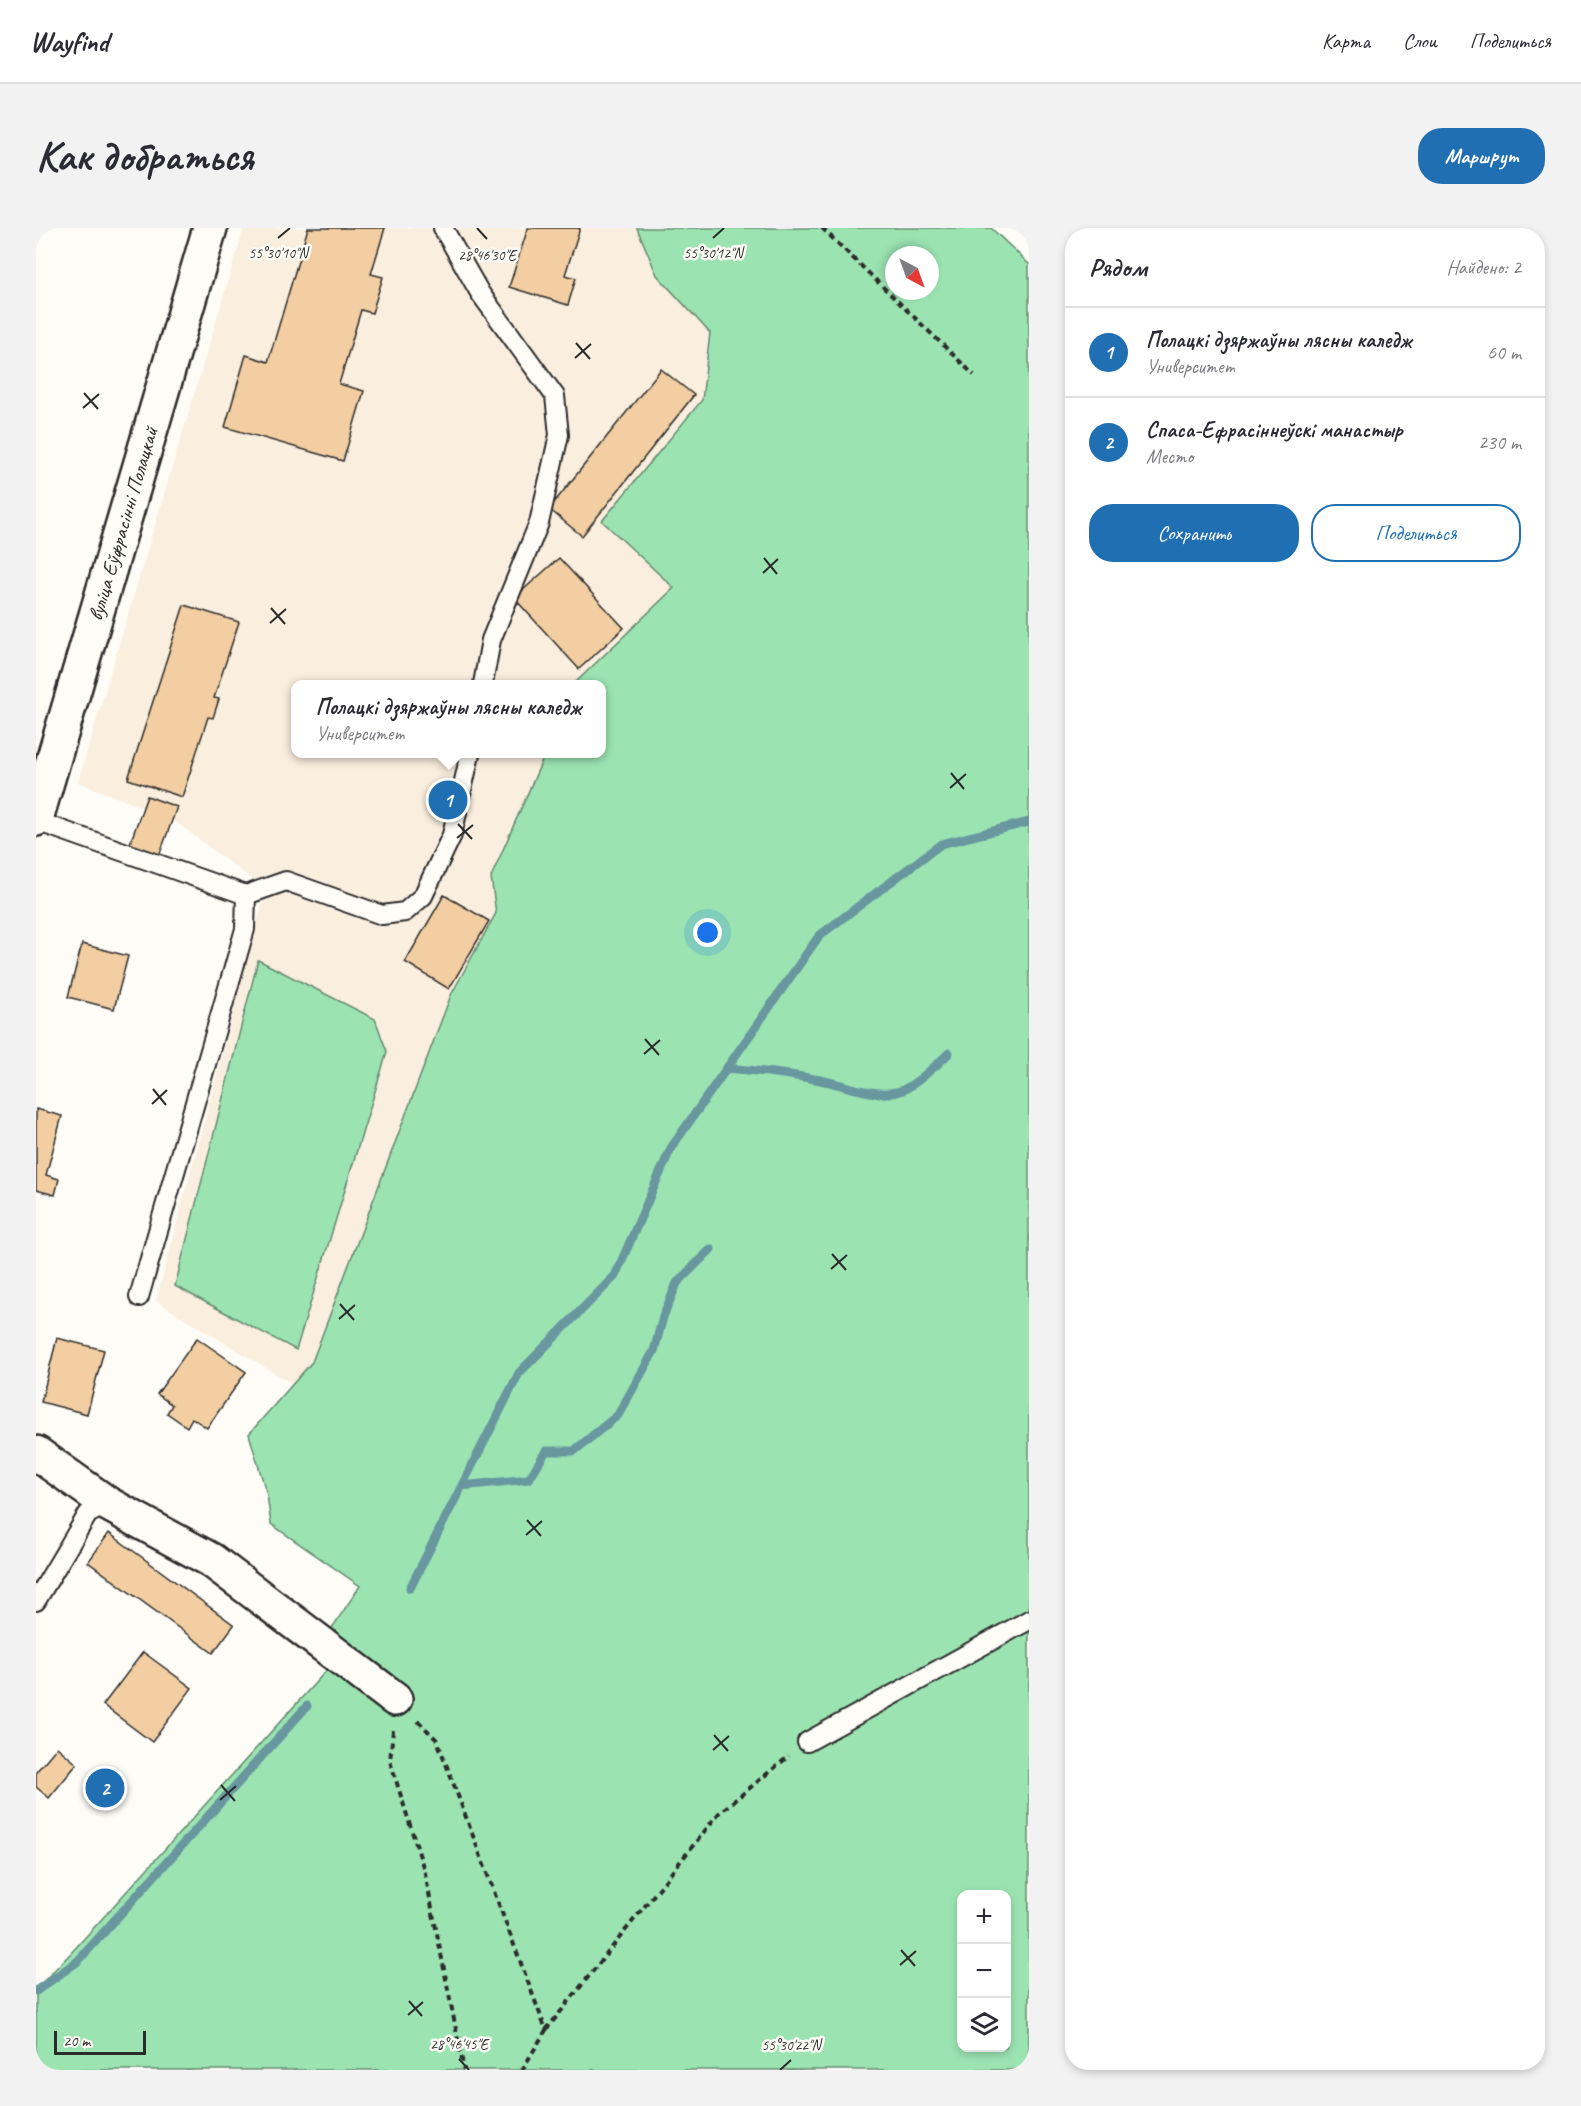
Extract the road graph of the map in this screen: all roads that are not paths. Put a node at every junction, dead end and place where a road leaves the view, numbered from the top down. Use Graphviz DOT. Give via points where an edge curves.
graph roads {
  1 [pos="210,228"];
  2 [pos="442,228"];
  3 [pos="484,680"];
  4 [pos="469,758"];
  5 [pos="36,820"];
  6 [pos="246,895"];
  7 [pos="139,1297"];
  8 [pos="36,1453"];
  9 [pos="108,1504"];
  10 [pos="36,1601"];
  11 [pos="1029,1620"];
  12 [pos="395,1699"];
  13 [pos="807,1742"];
  1 -- 5 [label="street, вуліца Еўфрасінні Полацкай"];
  2 -- 3 [label="lane" via="480,293 555,396 559,435 539,523 491,639"];
  4 -- 6 [label="lane" via="452,835 423,896 405,912 382,915 286,881"];
  5 -- 6 [label="lane"];
  6 -- 7 [label="lane" via="245,929"];
  8 -- 9 [label="street"];
  9 -- 10 [label="lane" via="88,1514"];
  9 -- 12 [label="street" via="211,1560"];
  11 -- 13 [label="lane"];
}
